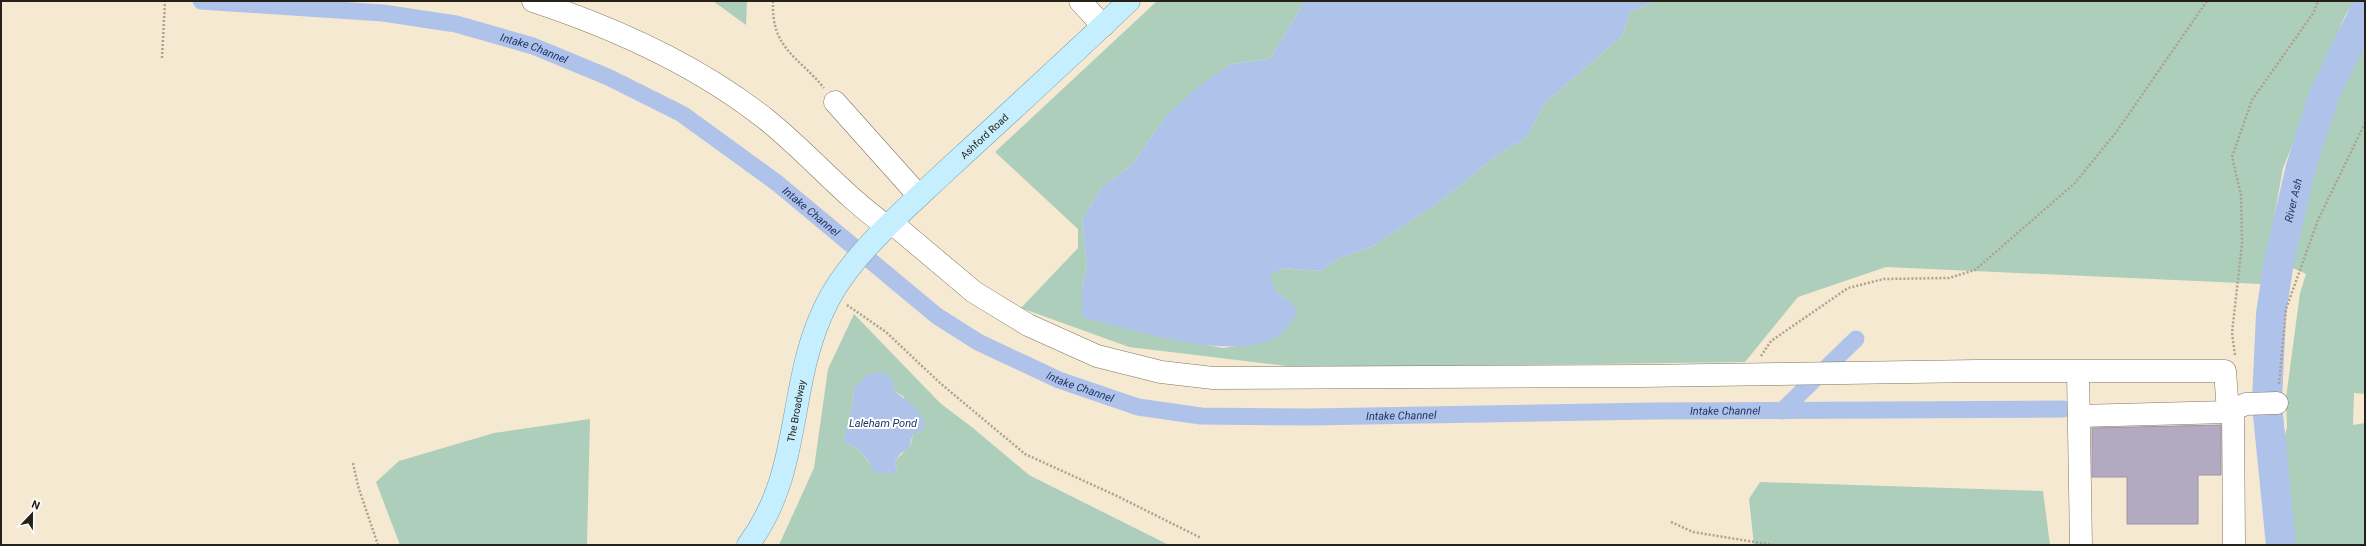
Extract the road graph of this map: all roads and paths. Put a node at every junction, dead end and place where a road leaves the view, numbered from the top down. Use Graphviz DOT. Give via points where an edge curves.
graph roads {
  1 [pos="165,1"];
  2 [pos="533,1"];
  3 [pos="773,1"];
  4 [pos="1080,1"];
  5 [pos="1129,1"];
  6 [pos="2207,1"];
  7 [pos="2318,1"];
  8 [pos="1103,26"];
  9 [pos="162,58"];
  10 [pos="835,102"];
  11 [pos="2365,124"];
  12 [pos="919,196"];
  13 [pos="887,228"];
  14 [pos="844,275"];
  15 [pos="832,294"];
  16 [pos="2225,371"];
  17 [pos="2078,372"];
  18 [pos="1748,374"];
  19 [pos="2277,403"];
  20 [pos="2230,411"];
  21 [pos="2079,416"];
  22 [pos="353,463"];
  23 [pos="1671,522"];
  24 [pos="1201,538"];
  25 [pos="378,545"];
  26 [pos="748,545"];
  27 [pos="1773,545"];
  28 [pos="2080,545"];
  29 [pos="2234,545"];
  1 -- 9 [label="path"];
  2 -- 13 [label="street" via="630,38 714,84 778,129"];
  3 -- 10 [label="path" via="774,30 789,52 823,86"];
  4 -- 8 [label="street"];
  5 -- 8 [label="main road, Ashford Road"];
  6 -- 18 [label="path" via="2117,131 2074,183 1975,270 1949,278 1884,279 1848,288 1771,341"];
  7 -- 16 [label="path" via="2314,12 2252,100 2232,157 2240,195 2242,244 2232,332 2235,355"];
  8 -- 12 [label="main road, Ashford Road"];
  10 -- 12 [label="street"];
  11 -- 19 [label="path" via="2318,220 2286,309"];
  12 -- 13 [label="main road, Ashford Road"];
  13 -- 14 [label="main road, Ashford Road"];
  13 -- 18 [label="street" via="974,292 1028,325 1097,356 1161,372 1213,378"];
  14 -- 15 [label="main road, The Broadway"];
  15 -- 24 [label="path" via="886,332 940,384 1025,454"];
  15 -- 26 [label="main road, The Broadway" via="825,305 802,372 792,443 783,476 772,507"];
  16 -- 17 [label="street"];
  16 -- 20 [label="street"];
  17 -- 18 [label="street"];
  17 -- 21 [label="street"];
  19 -- 20 [label="street" via="2246,404"];
  20 -- 21 [label="street"];
  20 -- 29 [label="street"];
  21 -- 28 [label="street"];
  22 -- 25 [label="path"];
  23 -- 27 [label="path" via="1693,532"];
}
